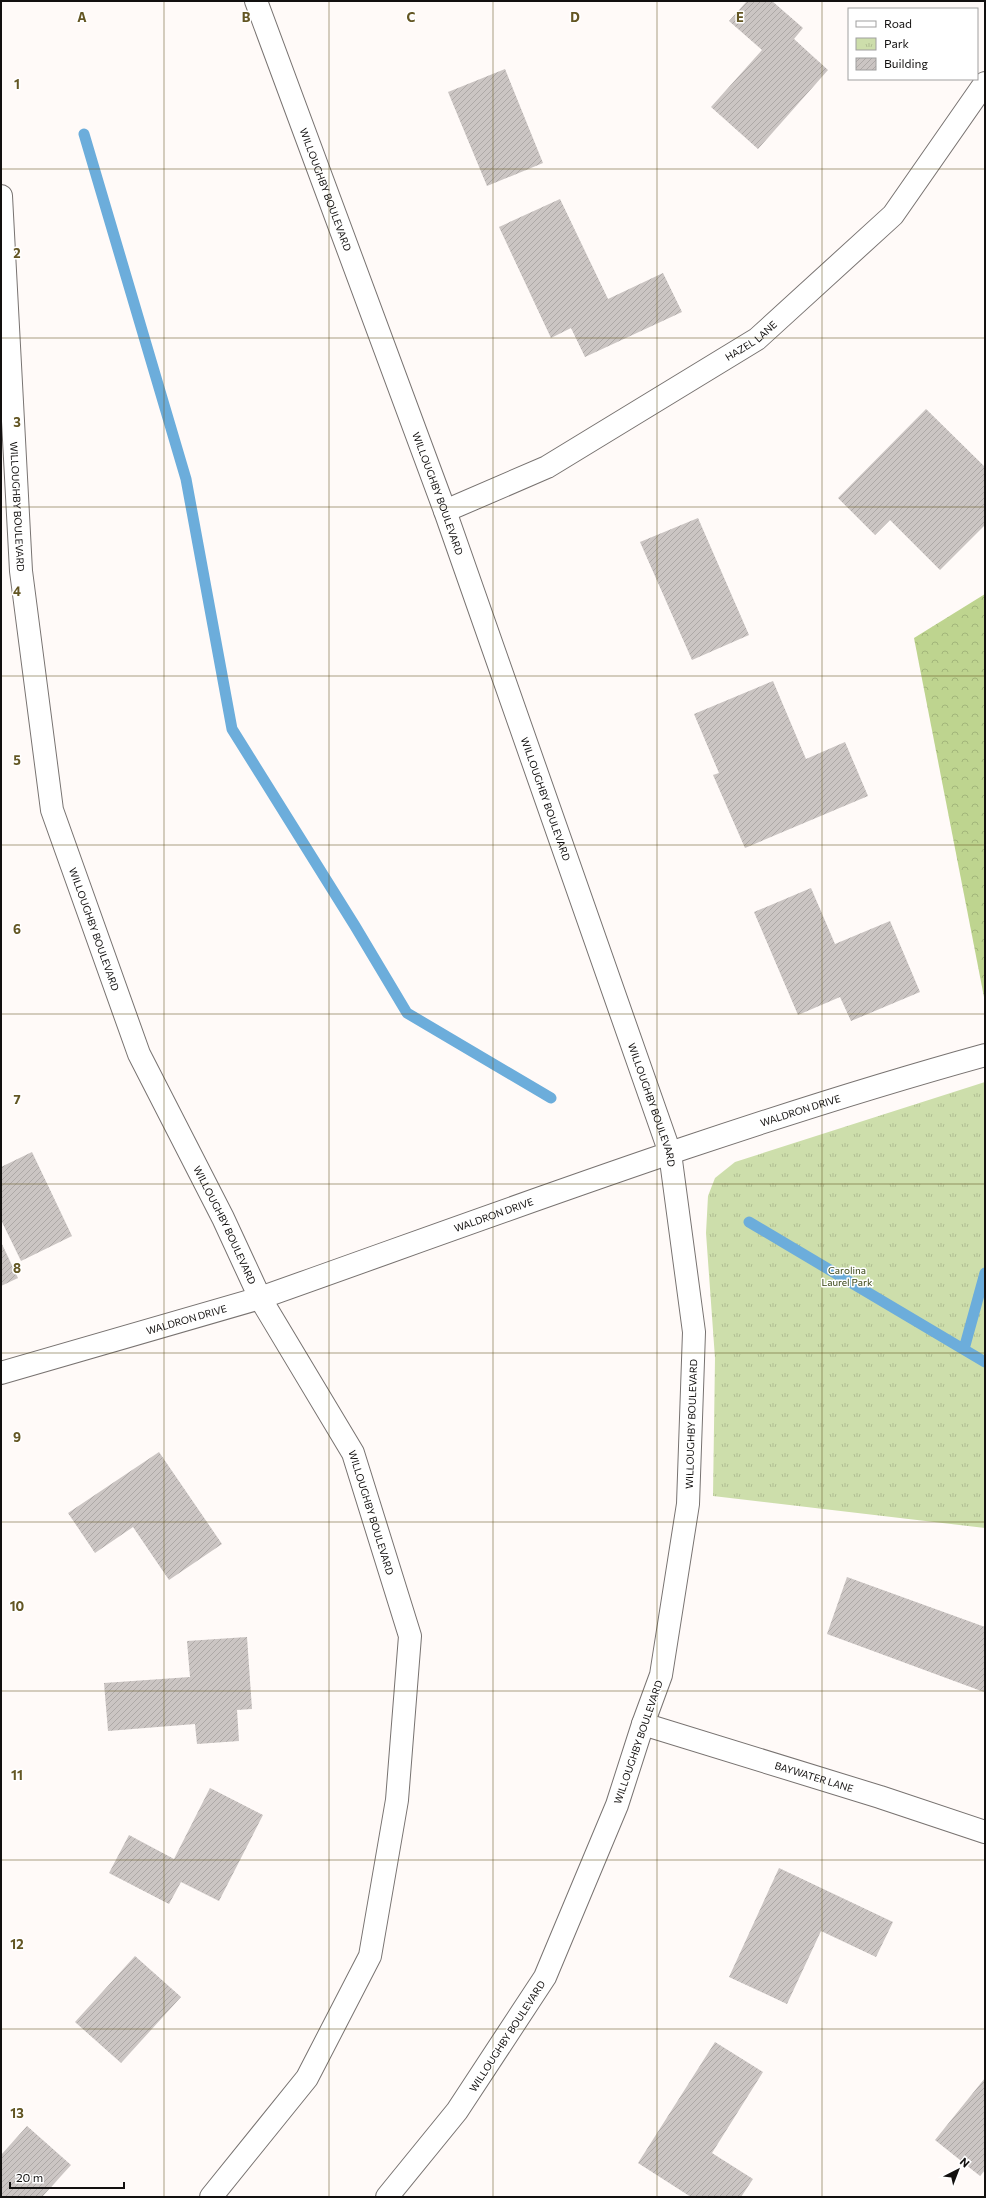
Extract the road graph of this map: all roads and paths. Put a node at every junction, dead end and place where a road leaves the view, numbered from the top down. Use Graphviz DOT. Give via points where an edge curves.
graph roads {
  1 [pos="256,1"];
  2 [pos="985,84"];
  3 [pos="1,196"];
  4 [pos="445,511"];
  5 [pos="985,1055"];
  6 [pos="670,1153"];
  7 [pos="260,1298"];
  8 [pos="1,1373"];
  9 [pos="643,1724"];
  10 [pos="985,1832"];
  11 [pos="212,2197"];
  12 [pos="387,2197"];
  1 -- 4 [label="street, WILLOUGHBY BOULEVARD"];
  2 -- 4 [label="street, HAZEL LANE" via="893,215 757,339 547,467"];
  3 -- 7 [label="street, WILLOUGHBY BOULEVARD" via="21,571 52,810 139,1054 223,1218"];
  4 -- 6 [label="street, WILLOUGHBY BOULEVARD"];
  5 -- 6 [label="street, WALDRON DRIVE" via="904,1077"];
  6 -- 7 [label="street, WALDRON DRIVE"];
  6 -- 9 [label="street, WILLOUGHBY BOULEVARD" via="694,1332 688,1504 661,1675"];
  7 -- 8 [label="street, WALDRON DRIVE"];
  7 -- 11 [label="street, WILLOUGHBY BOULEVARD" via="353,1453 410,1636 397,1800 370,1956 307,2078"];
  9 -- 10 [label="street, BAYWATER LANE"];
  9 -- 12 [label="street, WILLOUGHBY BOULEVARD" via="617,1804 545,1977 458,2111"];
}
